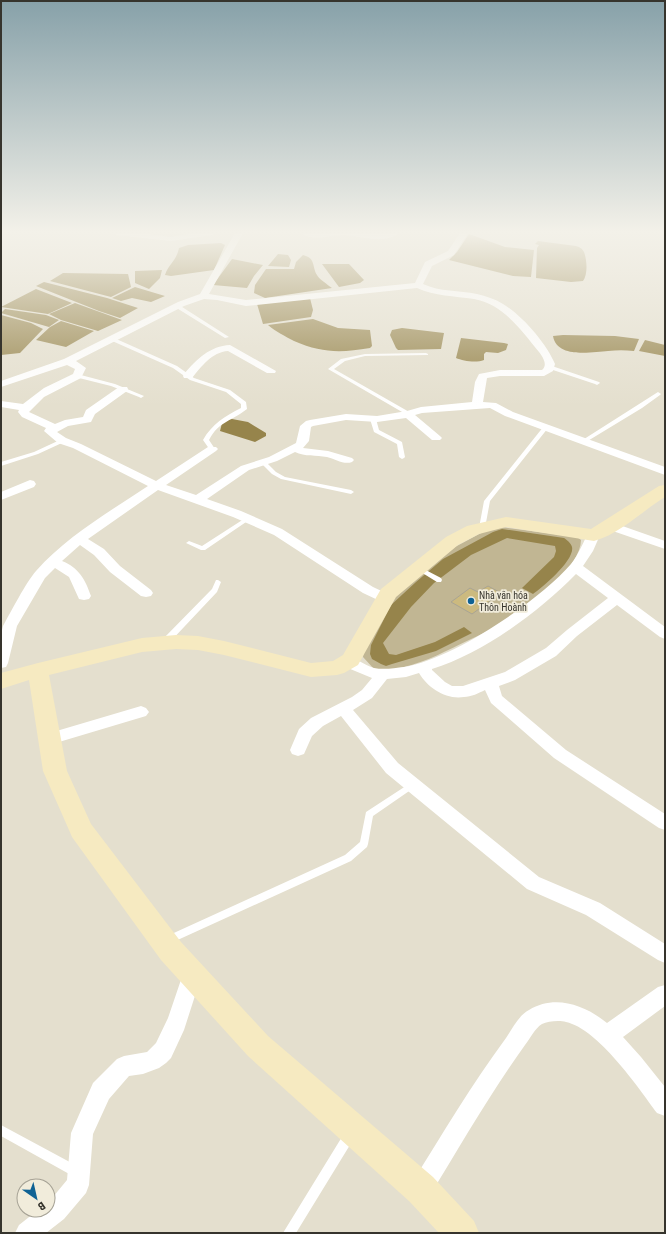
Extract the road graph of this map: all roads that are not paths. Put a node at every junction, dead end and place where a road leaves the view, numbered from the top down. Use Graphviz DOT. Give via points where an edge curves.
graph roads {
  1 [pos="206,291"];
  2 [pos="365,291"];
  3 [pos="432,291"];
  4 [pos="203,296"];
  5 [pos="177,306"];
  6 [pos="227,337"];
  7 [pos="112,338"];
  8 [pos="426,354"];
  9 [pos="68,361"];
  10 [pos="549,367"];
  11 [pos="271,372"];
  12 [pos="77,376"];
  13 [pos="188,376"];
  14 [pos="597,383"];
  15 [pos="1,384"];
  16 [pos="123,388"];
  17 [pos="658,394"];
  18 [pos="141,396"];
  19 [pos="1,404"];
  20 [pos="477,405"];
  21 [pos="26,408"];
  22 [pos="409,414"];
  23 [pos="373,419"];
  24 [pos="546,427"];
  25 [pos="50,431"];
  26 [pos="436,438"];
  27 [pos="62,441"];
  28 [pos="584,441"];
  29 [pos="295,448"];
  30 [pos="212,449"];
  31 [pos="402,457"];
  32 [pos="348,460"];
  33 [pos="263,462"];
  34 [pos="1,464"];
  35 [pos="665,471"];
  36 [pos="30,484"];
  37 [pos="156,486"];
  38 [pos="665,490"];
  39 [pos="351,492"];
  40 [pos="1,496"];
  41 [pos="197,500"];
  42 [pos="247,519"];
  43 [pos="611,526"];
  44 [pos="482,528"];
  45 [pos="594,535"];
  46 [pos="79,539"];
  47 [pos="189,543"];
  48 [pos="665,544"];
  49 [pos="53,562"];
  50 [pos="576,567"];
  51 [pos="421,570"];
  52 [pos="439,580"];
  53 [pos="218,582"];
  54 [pos="146,593"];
  55 [pos="84,596"];
  56 [pos="385,598"];
  57 [pos="617,598"];
  58 [pos="665,634"];
  59 [pos="164,644"];
  60 [pos="348,662"];
  61 [pos="1,663"];
  62 [pos="423,667"];
  63 [pos="38,670"];
  64 [pos="383,674"];
  65 [pos="1,681"];
  66 [pos="490,684"];
  67 [pos="344,709"];
  68 [pos="141,712"];
  69 [pos="49,739"];
  70 [pos="298,750"];
  71 [pos="412,785"];
  72 [pos="665,823"];
  73 [pos="164,942"];
  74 [pos="665,954"];
  75 [pos="192,974"];
  76 [pos="665,994"];
  77 [pos="606,1036"];
  78 [pos="665,1105"];
  79 [pos="1,1130"];
  80 [pos="353,1130"];
  81 [pos="79,1173"];
  82 [pos="420,1189"];
  83 [pos="46,1226"];
  84 [pos="27,1233"];
  85 [pos="289,1233"];
  86 [pos="462,1233"];
  1 -- 4 [label="street"];
  2 -- 4 [label="street" via="246,303"];
  3 -- 10 [label="street" via="484,299 501,306 546,354"];
  4 -- 5 [label="street"];
  5 -- 6 [label="lane"];
  5 -- 7 [label="street" via="143,325"];
  7 -- 9 [label="street"];
  7 -- 13 [label="lane" via="175,367"];
  8 -- 22 [label="lane" via="365,355 343,360 331,369"];
  9 -- 12 [label="street" via="81,368"];
  9 -- 15 [label="street"];
  10 -- 14 [label="lane"];
  10 -- 20 [label="street" via="544,373 500,373 483,376"];
  11 -- 13 [label="street" via="230,348 225,348 202,360"];
  12 -- 16 [label="lane"];
  12 -- 21 [label="street" via="45,392"];
  13 -- 30 [label="lane" via="228,391 244,403 244,409 222,420 208,434 206,440"];
  16 -- 18 [label="lane"];
  16 -- 25 [label="street" via="90,412 87,420 65,424"];
  17 -- 28 [label="lane" via="640,408"];
  19 -- 21 [label="street"];
  20 -- 22 [label="street" via="421,410"];
  20 -- 24 [label="street" via="492,405"];
  21 -- 25 [label="street" via="23,412 26,415 50,425"];
  22 -- 23 [label="street"];
  22 -- 26 [label="street"];
  23 -- 29 [label="street" via="346,417 310,423 306,426 303,442"];
  23 -- 31 [label="lane" via="376,431 400,443"];
  24 -- 28 [label="street"];
  24 -- 44 [label="lane" via="487,501"];
  25 -- 27 [label="street"];
  27 -- 34 [label="lane" via="36,453"];
  27 -- 37 [label="street"];
  28 -- 35 [label="street"];
  29 -- 32 [label="street" via="303,452 328,454"];
  29 -- 33 [label="street"];
  30 -- 37 [label="street"];
  33 -- 39 [label="lane" via="283,478"];
  33 -- 41 [label="street" via="245,468"];
  36 -- 40 [label="street"];
  37 -- 41 [label="street"];
  37 -- 46 [label="street"];
  38 -- 43 [label="street"];
  41 -- 42 [label="street"];
  42 -- 47 [label="lane" via="204,549"];
  42 -- 56 [label="street" via="278,532 368,590"];
  43 -- 45 [label="street"];
  43 -- 48 [label="street"];
  44 -- 45 [label="street" via="506,522"];
  44 -- 51 [label="street" via="452,541"];
  45 -- 50 [label="street"];
  46 -- 49 [label="street"];
  46 -- 54 [label="street" via="99,552 115,569"];
  49 -- 55 [label="street" via="68,568 77,577"];
  49 -- 61 [label="street" via="40,575 10,626"];
  50 -- 57 [label="street"];
  50 -- 62 [label="street" via="549,594 503,627 451,656"];
  51 -- 52 [label="lane"];
  51 -- 56 [label="street" via="388,593"];
  53 -- 59 [label="lane" via="215,590"];
  56 -- 60 [label="street"];
  57 -- 58 [label="street"];
  57 -- 66 [label="street" via="551,652 510,676"];
  59 -- 60 [label="street" via="198,643 311,670 337,668"];
  59 -- 63 [label="street" via="142,645"];
  60 -- 64 [label="street" via="370,673"];
  62 -- 64 [label="street"];
  62 -- 66 [label="street" via="440,686 450,691 464,692"];
  63 -- 65 [label="street"];
  63 -- 69 [label="street"];
  64 -- 67 [label="street" via="367,694"];
  66 -- 72 [label="street" via="496,699 560,754"];
  67 -- 70 [label="street" via="317,722 305,733"];
  67 -- 71 [label="street" via="392,768"];
  68 -- 69 [label="street"];
  69 -- 73 [label="street" via="55,771 81,830"];
  71 -- 73 [label="lane" via="369,814 364,844 348,858"];
  71 -- 74 [label="street" via="533,883 593,909"];
  73 -- 75 [label="street"];
  75 -- 80 [label="street" via="258,1046"];
  75 -- 81 [label="street" via="169,1042 160,1056 140,1064 124,1066 101,1090 82,1132"];
  76 -- 77 [label="street"];
  77 -- 78 [label="street" via="627,1057"];
  77 -- 82 [label="street" via="585,1020 567,1012 554,1011 535,1017 500,1062"];
  79 -- 81 [label="lane"];
  80 -- 82 [label="street"];
  80 -- 85 [label="lane"];
  81 -- 83 [label="street" via="78,1185"];
  82 -- 86 [label="street"];
  83 -- 84 [label="street"];
}
